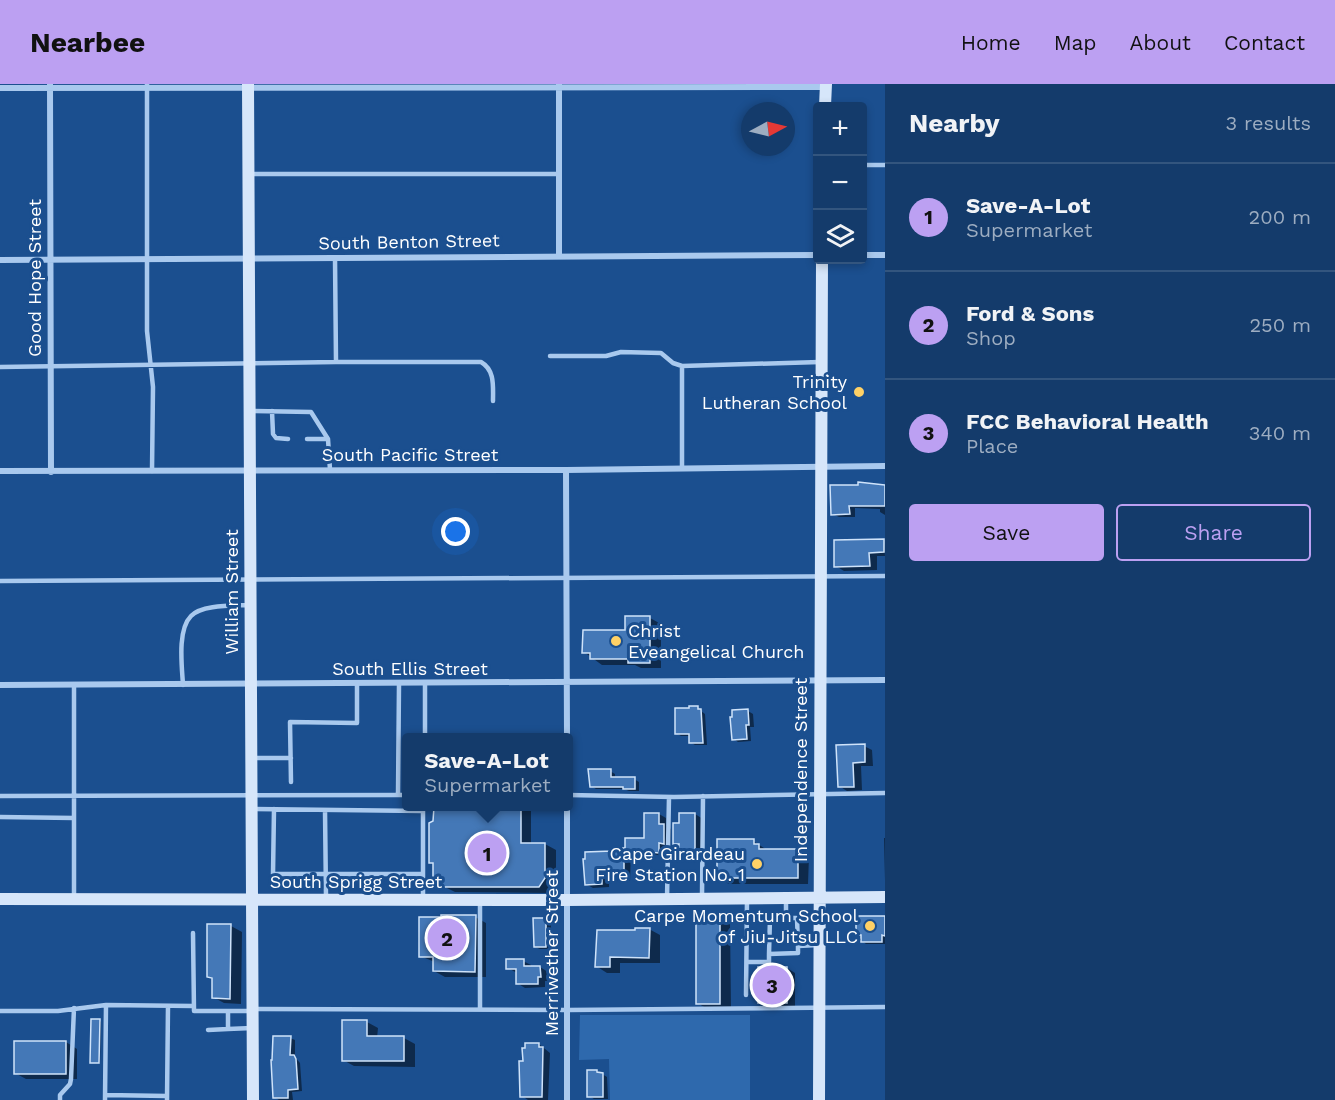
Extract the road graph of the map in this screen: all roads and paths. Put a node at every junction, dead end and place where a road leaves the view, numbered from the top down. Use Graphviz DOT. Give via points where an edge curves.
graph roads {
  1 [pos="50,86"];
  2 [pos="147,86"];
  3 [pos="224,86"];
  4 [pos="248,86"];
  5 [pos="559,86"];
  6 [pos="826,86"];
  7 [pos="0,88"];
  8 [pos="825,102"];
  9 [pos="867,165"];
  10 [pos="885,165"];
  11 [pos="248,174"];
  12 [pos="559,174"];
  13 [pos="813,255"];
  14 [pos="867,255"];
  15 [pos="885,255"];
  16 [pos="559,256"];
  17 [pos="335,258"];
  18 [pos="147,259"];
  19 [pos="249,259"];
  20 [pos="0,260"];
  21 [pos="50,260"];
  22 [pos="822,264"];
  23 [pos="550,356"];
  24 [pos="336,362"];
  25 [pos="821,362"];
  26 [pos="249,363"];
  27 [pos="151,366"];
  28 [pos="682,366"];
  29 [pos="0,367"];
  30 [pos="51,367"];
  31 [pos="493,400"];
  32 [pos="249,411"];
  33 [pos="272,411"];
  34 [pos="288,438"];
  35 [pos="307,439"];
  36 [pos="328,439"];
  37 [pos="821,465"];
  38 [pos="885,466"];
  39 [pos="682,468"];
  40 [pos="250,470"];
  41 [pos="330,470"];
  42 [pos="566,470"];
  43 [pos="0,471"];
  44 [pos="152,471"];
  45 [pos="51,472"];
  46 [pos="820,576"];
  47 [pos="885,576"];
  48 [pos="566,577"];
  49 [pos="250,579"];
  50 [pos="0,581"];
  51 [pos="250,605"];
  52 [pos="819,680"];
  53 [pos="885,680"];
  54 [pos="567,682"];
  55 [pos="399,684"];
  56 [pos="425,684"];
  57 [pos="0,685"];
  58 [pos="74,685"];
  59 [pos="183,685"];
  60 [pos="251,685"];
  61 [pos="357,685"];
  62 [pos="425,733"];
  63 [pos="567,733"];
  64 [pos="251,758"];
  65 [pos="291,758"];
  66 [pos="291,782"];
  67 [pos="885,793"];
  68 [pos="819,794"];
  69 [pos="399,795"];
  70 [pos="573,795"];
  71 [pos="0,796"];
  72 [pos="73,796"];
  73 [pos="251,796"];
  74 [pos="703,796"];
  75 [pos="669,797"];
  76 [pos="402,808"];
  77 [pos="251,809"];
  78 [pos="274,809"];
  79 [pos="325,810"];
  80 [pos="423,811"];
  81 [pos="567,811"];
  82 [pos="0,817"];
  83 [pos="74,818"];
  84 [pos="326,873"];
  85 [pos="423,874"];
  86 [pos="885,897"];
  87 [pos="819,898"];
  88 [pos="0,899"];
  89 [pos="74,899"];
  90 [pos="667,899"];
  91 [pos="702,899"];
  92 [pos="747,899"];
  93 [pos="786,899"];
  94 [pos="252,900"];
  95 [pos="326,900"];
  96 [pos="423,900"];
  97 [pos="480,900"];
  98 [pos="567,900"];
  99 [pos="747,918"];
  100 [pos="770,918"];
  101 [pos="786,918"];
  102 [pos="193,933"];
  103 [pos="818,945"];
  104 [pos="798,946"];
  105 [pos="769,954"];
  106 [pos="747,962"];
  107 [pos="746,995"];
  108 [pos="106,1005"];
  109 [pos="168,1006"];
  110 [pos="194,1006"];
  111 [pos="885,1007"];
  112 [pos="74,1008"];
  113 [pos="819,1008"];
  114 [pos="480,1009"];
  115 [pos="252,1010"];
  116 [pos="567,1010"];
  117 [pos="0,1011"];
  118 [pos="228,1011"];
  119 [pos="252,1028"];
  120 [pos="208,1029"];
  121 [pos="228,1029"];
  122 [pos="105,1097"];
  123 [pos="167,1098"];
  124 [pos="60,1100"];
  125 [pos="253,1100"];
  126 [pos="567,1100"];
  127 [pos="819,1100"];
  1 -- 2 [label="street"];
  1 -- 7 [label="street"];
  1 -- 21 [label="street, Good Hope Street"];
  2 -- 3 [label="street"];
  2 -- 18 [label="lane"];
  3 -- 4 [label="street"];
  4 -- 5 [label="street"];
  4 -- 11 [label="main road, William Street"];
  5 -- 6 [label="street"];
  5 -- 12 [label="street"];
  6 -- 8 [label="main road"];
  9 -- 10 [label="lane"];
  11 -- 12 [label="lane"];
  11 -- 19 [label="main road, William Street"];
  12 -- 16 [label="street"];
  13 -- 16 [label="street, South Benton Street"];
  14 -- 15 [label="street"];
  16 -- 17 [label="street, South Benton Street"];
  17 -- 19 [label="street, South Benton Street"];
  17 -- 24 [label="lane"];
  18 -- 19 [label="street, South Benton Street"];
  18 -- 21 [label="street, South Benton Street"];
  18 -- 27 [label="lane"];
  19 -- 26 [label="main road, William Street"];
  20 -- 21 [label="street, South Benton Street"];
  21 -- 30 [label="street, Good Hope Street"];
  22 -- 25 [label="main road, Independence Street"];
  23 -- 28 [label="lane" via="661,353"];
  24 -- 26 [label="lane"];
  24 -- 31 [label="lane" via="481,362 490,371"];
  25 -- 28 [label="lane"];
  25 -- 37 [label="main road, Independence Street"];
  26 -- 27 [label="lane"];
  26 -- 32 [label="main road, William Street"];
  27 -- 30 [label="lane"];
  27 -- 44 [label="lane"];
  28 -- 39 [label="lane"];
  29 -- 30 [label="lane"];
  30 -- 45 [label="street, Good Hope Street"];
  32 -- 33 [label="lane"];
  32 -- 40 [label="main road, William Street"];
  33 -- 34 [label="lane" via="273,434 276,438"];
  33 -- 36 [label="lane" via="311,412"];
  35 -- 36 [label="lane"];
  36 -- 41 [label="lane"];
  37 -- 38 [label="street, South Pacific Street"];
  37 -- 39 [label="street, South Pacific Street"];
  37 -- 46 [label="main road, Independence Street"];
  39 -- 42 [label="street, South Pacific Street"];
  40 -- 41 [label="street, South Pacific Street"];
  40 -- 44 [label="street, South Pacific Street"];
  40 -- 49 [label="main road, William Street"];
  41 -- 42 [label="street, South Pacific Street"];
  42 -- 48 [label="street"];
  43 -- 45 [label="street, South Pacific Street"];
  44 -- 45 [label="street, South Pacific Street"];
  46 -- 47 [label="lane"];
  46 -- 48 [label="lane"];
  46 -- 52 [label="main road, Independence Street"];
  48 -- 49 [label="lane"];
  48 -- 54 [label="street"];
  49 -- 50 [label="lane"];
  49 -- 51 [label="main road, William Street"];
  51 -- 59 [label="lane" via="216,607 191,616 183,638"];
  51 -- 60 [label="main road, William Street"];
  52 -- 53 [label="street, South Ellis Street"];
  52 -- 54 [label="street, South Ellis Street"];
  52 -- 68 [label="main road, Independence Street"];
  54 -- 56 [label="street, South Ellis Street"];
  54 -- 63 [label="street"];
  55 -- 56 [label="street, South Ellis Street"];
  55 -- 61 [label="street, South Ellis Street"];
  55 -- 69 [label="lane"];
  56 -- 62 [label="lane"];
  57 -- 58 [label="street, South Ellis Street"];
  58 -- 59 [label="street, South Ellis Street"];
  58 -- 72 [label="lane"];
  59 -- 60 [label="street, South Ellis Street"];
  60 -- 61 [label="street, South Ellis Street"];
  60 -- 64 [label="main road, William Street"];
  61 -- 65 [label="lane" via="357,723 290,722"];
  64 -- 65 [label="lane"];
  64 -- 73 [label="main road, William Street"];
  65 -- 66 [label="lane"];
  67 -- 68 [label="lane"];
  68 -- 74 [label="lane"];
  68 -- 87 [label="main road, Independence Street"];
  69 -- 73 [label="lane"];
  70 -- 75 [label="lane"];
  71 -- 72 [label="lane"];
  72 -- 73 [label="lane"];
  72 -- 83 [label="lane"];
  73 -- 77 [label="main road, William Street"];
  74 -- 75 [label="lane"];
  74 -- 91 [label="lane"];
  75 -- 90 [label="lane"];
  76 -- 79 [label="lane"];
  77 -- 78 [label="lane"];
  77 -- 94 [label="main road, William Street"];
  78 -- 79 [label="lane"];
  78 -- 84 [label="lane" via="273,873"];
  79 -- 84 [label="lane"];
  80 -- 85 [label="lane"];
  81 -- 98 [label="street, Merriwether Street"];
  82 -- 83 [label="lane"];
  83 -- 89 [label="lane"];
  84 -- 85 [label="lane"];
  84 -- 95 [label="lane"];
  85 -- 96 [label="lane"];
  86 -- 87 [label="main road, South Sprigg Street"];
  87 -- 93 [label="main road, South Sprigg Street"];
  87 -- 103 [label="main road, Independence Street"];
  88 -- 89 [label="main road, South Sprigg Street"];
  89 -- 94 [label="main road, South Sprigg Street"];
  90 -- 91 [label="main road, South Sprigg Street"];
  90 -- 98 [label="main road, South Sprigg Street"];
  91 -- 92 [label="main road, South Sprigg Street"];
  92 -- 93 [label="main road, South Sprigg Street"];
  92 -- 99 [label="lane"];
  93 -- 101 [label="lane"];
  94 -- 95 [label="main road, South Sprigg Street"];
  94 -- 115 [label="main road, William Street"];
  95 -- 96 [label="main road, South Sprigg Street"];
  96 -- 97 [label="main road, South Sprigg Street"];
  97 -- 98 [label="main road, South Sprigg Street"];
  97 -- 114 [label="lane"];
  98 -- 116 [label="street, Merriwether Street"];
  99 -- 100 [label="lane"];
  99 -- 106 [label="lane"];
  100 -- 101 [label="lane"];
  100 -- 105 [label="lane"];
  101 -- 104 [label="lane" via="797,918"];
  102 -- 110 [label="lane"];
  103 -- 104 [label="lane"];
  103 -- 113 [label="main road, Independence Street"];
  104 -- 105 [label="lane" via="798,953"];
  105 -- 106 [label="lane" via="769,962"];
  106 -- 107 [label="lane"];
  108 -- 109 [label="lane"];
  108 -- 112 [label="lane"];
  108 -- 122 [label="lane"];
  109 -- 110 [label="lane"];
  109 -- 123 [label="lane"];
  110 -- 118 [label="lane" via="194,1011"];
  111 -- 113 [label="lane"];
  112 -- 117 [label="lane"];
  112 -- 124 [label="lane" via="71,1079"];
  113 -- 116 [label="lane"];
  113 -- 127 [label="main road, Independence Street"];
  114 -- 115 [label="lane"];
  114 -- 116 [label="lane"];
  115 -- 118 [label="lane"];
  115 -- 119 [label="main road, William Street"];
  116 -- 126 [label="street, Merriwether Street"];
  118 -- 121 [label="lane"];
  119 -- 121 [label="lane"];
  119 -- 125 [label="main road, William Street"];
  120 -- 121 [label="lane"];
  122 -- 123 [label="lane"];
}
